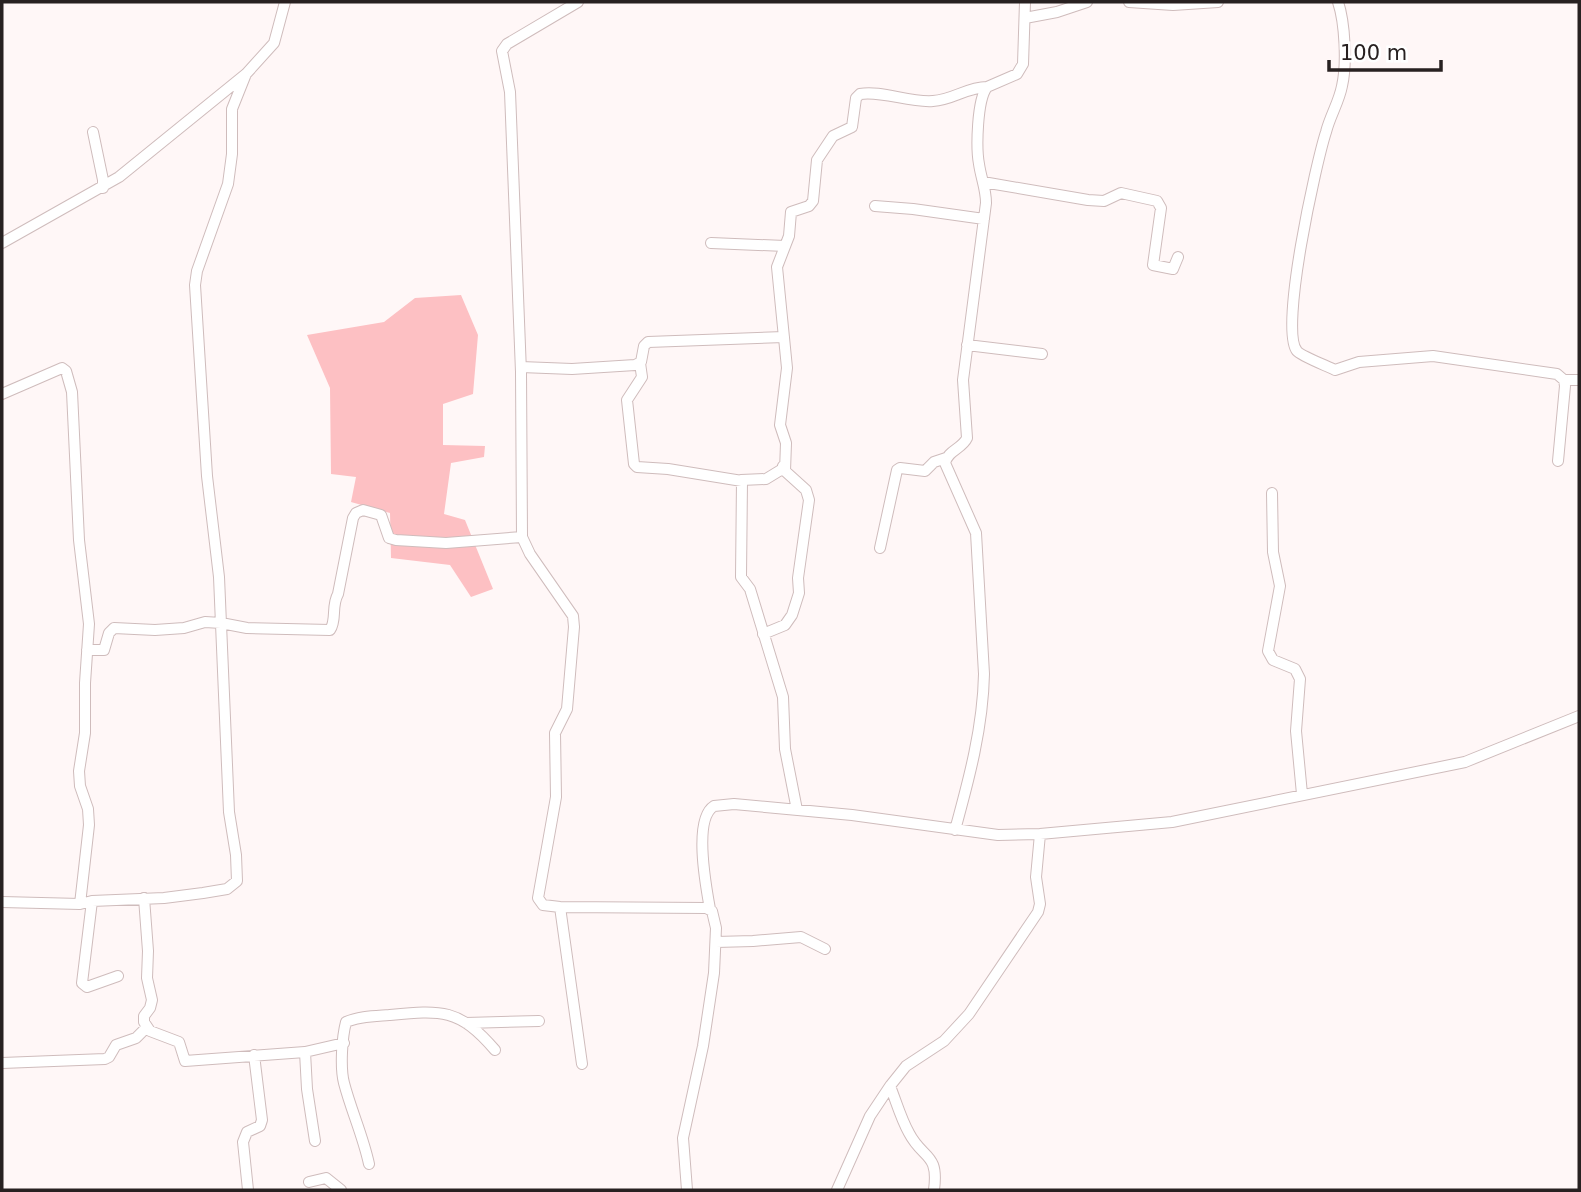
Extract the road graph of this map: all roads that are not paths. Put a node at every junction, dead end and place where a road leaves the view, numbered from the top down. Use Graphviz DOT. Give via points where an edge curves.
graph roads {
  1 [pos="285,2"];
  2 [pos="578,2"];
  3 [pos="1025,2"];
  4 [pos="1087,2"];
  5 [pos="1129,2"];
  6 [pos="1218,2"];
  7 [pos="1338,2"];
  8 [pos="1025,18"];
  9 [pos="246,74"];
  10 [pos="987,87"];
  11 [pos="93,132"];
  12 [pos="984,182"];
  13 [pos="103,188"];
  14 [pos="874,206"];
  15 [pos="984,219"];
  16 [pos="2,243"];
  17 [pos="712,243"];
  18 [pos="785,246"];
  19 [pos="1178,257"];
  20 [pos="783,337"];
  21 [pos="967,345"];
  22 [pos="1042,354"];
  23 [pos="640,363"];
  24 [pos="521,367"];
  25 [pos="1564,380"];
  26 [pos="1579,380"];
  27 [pos="2,394"];
  28 [pos="946,458"];
  29 [pos="1558,461"];
  30 [pos="783,466"];
  31 [pos="741,480"];
  32 [pos="1272,493"];
  33 [pos="522,537"];
  34 [pos="880,548"];
  35 [pos="221,622"];
  36 [pos="763,634"];
  37 [pos="87,650"];
  38 [pos="1579,716"];
  39 [pos="1302,794"];
  40 [pos="797,810"];
  41 [pos="955,830"];
  42 [pos="1040,834"];
  43 [pos="144,898"];
  44 [pos="92,901"];
  45 [pos="2,902"];
  46 [pos="80,904"];
  47 [pos="560,907"];
  48 [pos="710,909"];
  49 [pos="716,942"];
  50 [pos="825,949"];
  51 [pos="118,976"];
  52 [pos="539,1021"];
  53 [pos="466,1023"];
  54 [pos="146,1028"];
  55 [pos="344,1043"];
  56 [pos="495,1050"];
  57 [pos="305,1052"];
  58 [pos="254,1055"];
  59 [pos="2,1063"];
  60 [pos="582,1064"];
  61 [pos="890,1086"];
  62 [pos="315,1141"];
  63 [pos="369,1164"];
  64 [pos="309,1182"];
  65 [pos="248,1190"];
  66 [pos="341,1190"];
  67 [pos="687,1190"];
  68 [pos="837,1190"];
  69 [pos="934,1190"];
  1 -- 9 [label="street" via="274,43"];
  2 -- 24 [label="street" via="502,51 510,92"];
  3 -- 8 [label="street"];
  4 -- 8 [label="street"];
  5 -- 6 [label="street"];
  7 -- 25 [label="street" via="1343,28 1342,86 1325,136 1298,256 1291,333 1295,349 1333,369 1359,362 1433,356 1553,373"];
  8 -- 10 [label="street" via="1020,70"];
  9 -- 13 [label="street"];
  9 -- 35 [label="street" via="232,109 228,184 196,274 207,476"];
  10 -- 12 [label="street" via="981,100 978,147"];
  10 -- 18 [label="street" via="972,87 957,96 932,101 860,94 852,127 833,136 815,163 813,201 791,212"];
  11 -- 13 [label="street"];
  12 -- 15 [label="street"];
  12 -- 19 [label="street" via="1088,200 1104,201 1121,193 1157,201 1161,208 1153,265 1173,269"];
  13 -- 16 [label="street"];
  14 -- 15 [label="street"];
  15 -- 21 [label="street"];
  17 -- 18 [label="street"];
  18 -- 20 [label="street" via="777,275"];
  20 -- 23 [label="street" via="648,342"];
  20 -- 30 [label="street" via="787,368 780,425 786,443"];
  21 -- 22 [label="street"];
  21 -- 28 [label="street" via="963,390 967,438"];
  23 -- 24 [label="street" via="572,369"];
  23 -- 31 [label="street" via="642,377 627,400 634,464"];
  24 -- 33 [label="street"];
  25 -- 26 [label="street"];
  25 -- 29 [label="street"];
  27 -- 37 [label="street" via="58,369 66,371 72,392 79,540 89,616"];
  28 -- 34 [label="street" via="925,471 897,470"];
  28 -- 41 [label="street" via="947,471 976,533 984,674 972,765"];
  30 -- 31 [label="street" via="766,479"];
  30 -- 36 [label="street" via="806,490 809,500 799,593 788,622"];
  31 -- 36 [label="street" via="741,577 750,589"];
  32 -- 39 [label="street" via="1273,552 1280,586 1268,652 1273,660 1295,669 1300,679 1296,746"];
  33 -- 35 [label="street" via="396,540 389,538 380,515 363,510 354,518 330,630 247,628"];
  33 -- 47 [label="street" via="574,622 567,709 555,733 556,797 538,898 543,905"];
  35 -- 37 [label="street" via="155,631 114,628 104,650"];
  35 -- 43 [label="street" via="229,812 237,881 227,890"];
  36 -- 40 [label="street" via="783,697 785,749"];
  37 -- 46 [label="street" via="79,771 89,825"];
  38 -- 39 [label="street" via="1465,762"];
  39 -- 42 [label="street" via="1172,821"];
  40 -- 41 [label="street"];
  40 -- 48 [label="street" via="734,804 708,810 703,861"];
  41 -- 42 [label="street"];
  42 -- 61 [label="street" via="1038,912 969,1014 944,1041 906,1066"];
  43 -- 44 [label="street"];
  43 -- 54 [label="street" via="152,1000 144,1016"];
  44 -- 46 [label="street"];
  44 -- 51 [label="street" via="82,984 87,987"];
  45 -- 46 [label="street"];
  47 -- 48 [label="street"];
  47 -- 60 [label="street"];
  48 -- 49 [label="street"];
  49 -- 50 [label="street" via="801,937"];
  49 -- 67 [label="street" via="703,1046 683,1138"];
  52 -- 53 [label="street"];
  53 -- 55 [label="street" via="433,1011 354,1019 346,1022"];
  53 -- 56 [label="street"];
  54 -- 58 [label="street" via="179,1042 186,1061"];
  54 -- 59 [label="street" via="136,1038 116,1045 105,1059"];
  55 -- 57 [label="street"];
  55 -- 63 [label="street" via="344,1082"];
  57 -- 58 [label="street"];
  57 -- 62 [label="street"];
  58 -- 65 [label="street" via="262,1120 247,1132 243,1142"];
  61 -- 68 [label="street" via="870,1116"];
  61 -- 69 [label="street" via="910,1135 934,1163"];
  64 -- 66 [label="street" via="326,1178"];
}
